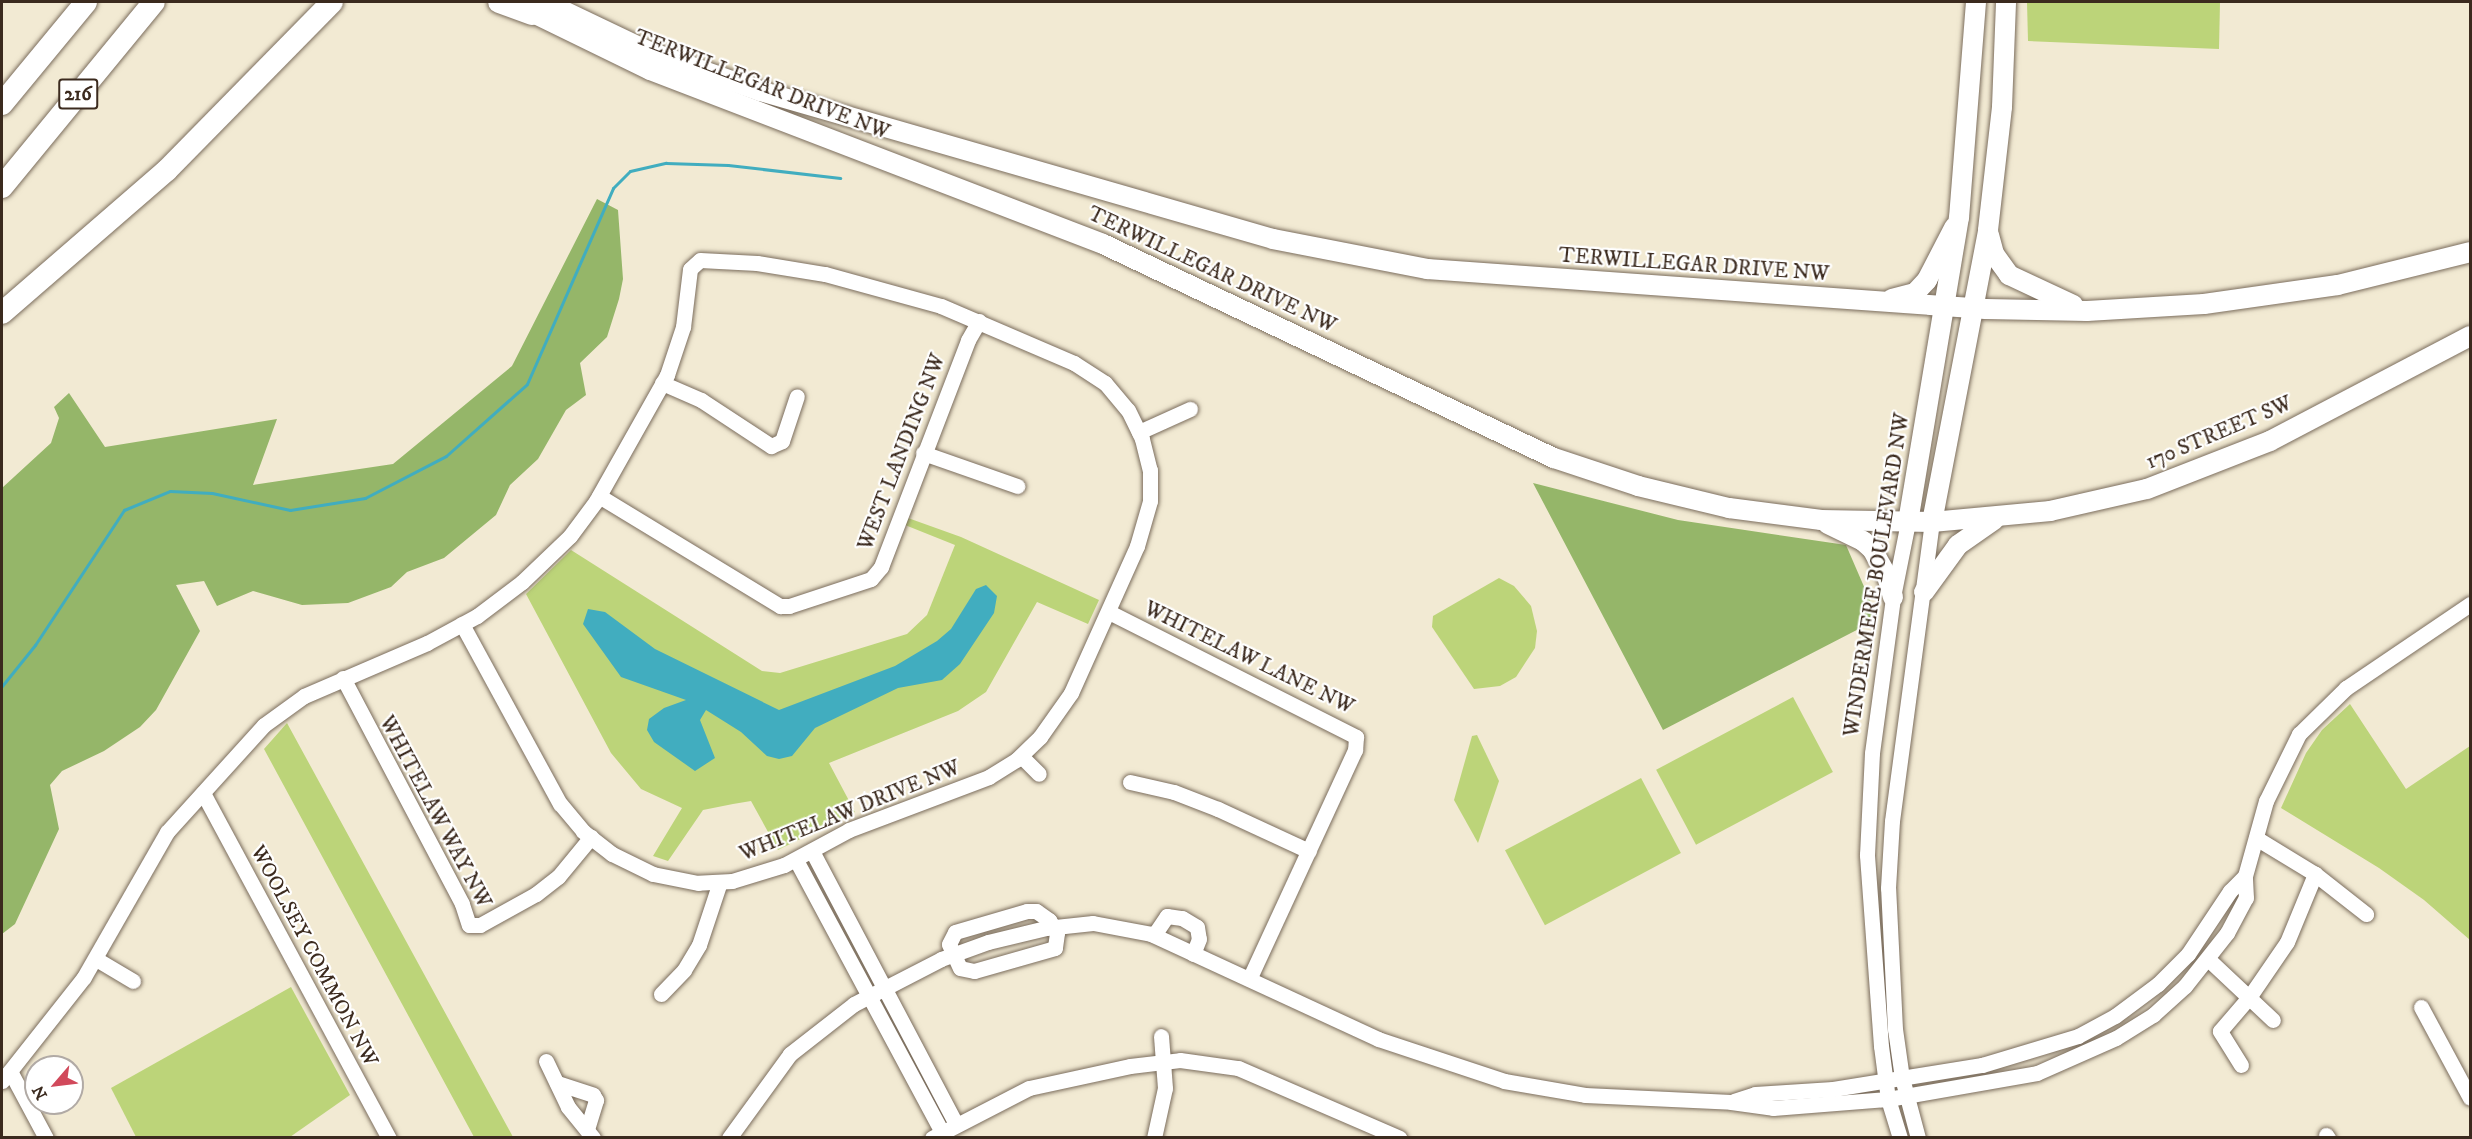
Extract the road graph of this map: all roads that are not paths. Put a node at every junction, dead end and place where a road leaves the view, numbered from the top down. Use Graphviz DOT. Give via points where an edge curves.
graph roads {
  1 [pos="86,2"];
  2 [pos="154,2"];
  3 [pos="312,2"];
  4 [pos="332,2"];
  5 [pos="499,2"];
  6 [pos="511,2"];
  7 [pos="1976,2"];
  8 [pos="2006,2"];
  9 [pos="538,8"];
  10 [pos="2,104"];
  11 [pos="216,118"];
  12 [pos="2,187"];
  13 [pos="1959,218"];
  14 [pos="1988,230"];
  15 [pos="2467,251"];
  16 [pos="1881,302"];
  17 [pos="1946,306"];
  18 [pos="1975,308"];
  19 [pos="2087,311"];
  20 [pos="2,313"];
  21 [pos="978,321"];
  22 [pos="2470,336"];
  23 [pos="662,383"];
  24 [pos="797,396"];
  25 [pos="1190,409"];
  26 [pos="1139,432"];
  27 [pos="923,453"];
  28 [pos="1017,486"];
  29 [pos="599,496"];
  30 [pos="1997,518"];
  31 [pos="1821,520"];
  32 [pos="1908,522"];
  33 [pos="1932,522"];
  34 [pos="1924,592"];
  35 [pos="1893,597"];
  36 [pos="2470,604"];
  37 [pos="1109,612"];
  38 [pos="462,624"];
  39 [pos="343,678"];
  40 [pos="1021,756"];
  41 [pos="1039,774"];
  42 [pos="1130,782"];
  43 [pos="203,793"];
  44 [pos="591,837"];
  45 [pos="2256,838"];
  46 [pos="812,851"];
  47 [pos="1309,851"];
  48 [pos="796,860"];
  49 [pos="2315,874"];
  50 [pos="2245,876"];
  51 [pos="720,882"];
  52 [pos="2366,914"];
  53 [pos="1053,927"];
  54 [pos="1154,935"];
  55 [pos="1193,954"];
  56 [pos="951,955"];
  57 [pos="96,958"];
  58 [pos="2208,959"];
  59 [pos="1249,979"];
  60 [pos="133,981"];
  61 [pos="884,989"];
  62 [pos="661,994"];
  63 [pos="869,996"];
  64 [pos="2250,996"];
  65 [pos="2421,1006"];
  66 [pos="2273,1020"];
  67 [pos="1161,1036"];
  68 [pos="546,1061"];
  69 [pos="1164,1061"];
  70 [pos="2241,1065"];
  71 [pos="6,1076"];
  72 [pos="1902,1077"];
  73 [pos="1885,1080"];
  74 [pos="557,1083"];
  75 [pos="1907,1096"];
  76 [pos="2470,1098"];
  77 [pos="1888,1099"];
  78 [pos="1731,1102"];
  79 [pos="956,1125"];
  80 [pos="590,1133"];
  81 [pos="937,1135"];
  82 [pos="46,1137"];
  83 [pos="389,1137"];
  84 [pos="729,1137"];
  85 [pos="1154,1137"];
  86 [pos="1400,1137"];
  87 [pos="1899,1137"];
  88 [pos="1918,1137"];
  1 -- 10 [label="highway, 216"];
  2 -- 12 [label="highway, 216"];
  3 -- 11 [label="highway"];
  4 -- 11 [label="highway"];
  5 -- 9 [label="highway"];
  6 -- 9 [label="main road, TERWILLEGAR DRIVE NW"];
  7 -- 13 [label="main road, WINDERMERE BOULEVARD NW"];
  8 -- 14 [label="main road" via="2002,107"];
  9 -- 16 [label="main road, TERWILLEGAR DRIVE NW" via="760,91 1199,218 1328,251 1427,269"];
  9 -- 31 [label="main road, TERWILLEGAR DRIVE NW" via="650,70 1103,244 1554,458 1638,486 1729,508"];
  11 -- 20 [label="highway" via="167,171"];
  13 -- 16 [label="main road" via="1927,280 1915,293"];
  13 -- 17 [label="main road, WINDERMERE BOULEVARD NW"];
  14 -- 18 [label="main road"];
  14 -- 19 [label="main road" via="1994,254 2008,275"];
  15 -- 19 [label="main road" via="2338,285 2204,304"];
  16 -- 17 [label="main road, TERWILLEGAR DRIVE NW"];
  17 -- 18 [label="main road, TERWILLEGAR DRIVE NW"];
  17 -- 32 [label="main road, WINDERMERE BOULEVARD NW"];
  18 -- 19 [label="main road"];
  18 -- 33 [label="main road"];
  21 -- 23 [label="street, WHITELAW DRIVE NW" via="883,287 825,274 757,263 700,260 690,268 683,327"];
  21 -- 26 [label="street, WHITELAW DRIVE NW" via="1074,363 1105,383 1128,410"];
  21 -- 27 [label="street, WEST LANDING NW"];
  22 -- 30 [label="main road, 170 STREET SW" via="2270,441 2205,469 2136,492"];
  23 -- 24 [label="street" via="701,400 771,446 782,441"];
  23 -- 29 [label="street"];
  25 -- 26 [label="street"];
  26 -- 37 [label="street, WHITELAW DRIVE NW" via="1150,470 1150,501 1137,546"];
  27 -- 28 [label="street"];
  27 -- 29 [label="street, WEST LANDING NW" via="878,574 789,606 759,596"];
  29 -- 38 [label="street" via="570,536 522,582"];
  30 -- 33 [label="main road, 170 STREET SW"];
  30 -- 34 [label="main road" via="1958,545"];
  31 -- 32 [label="main road, TERWILLEGAR DRIVE NW"];
  31 -- 35 [label="main road" via="1872,549"];
  32 -- 33 [label="main road, TERWILLEGAR DRIVE NW"];
  32 -- 35 [label="street, WINDERMERE BOULEVARD NW"];
  33 -- 34 [label="street"];
  34 -- 72 [label="street" via="1900,752 1888,888 1892,987"];
  35 -- 73 [label="street, WINDERMERE BOULEVARD NW" via="1872,753 1867,855"];
  36 -- 45 [label="street" via="2346,688 2311,718 2285,756"];
  37 -- 40 [label="street, WHITELAW DRIVE NW" via="1071,693 1051,724"];
  37 -- 47 [label="street, WHITELAW LANE NW" via="1356,737 1355,750"];
  38 -- 39 [label="street"];
  38 -- 44 [label="street, WHITELAW DRIVE NW" via="560,804"];
  39 -- 43 [label="street" via="274,716"];
  39 -- 44 [label="street, WHITELAW WAY NW" via="462,904 469,925 480,925 536,894 558,877"];
  40 -- 41 [label="street"];
  40 -- 46 [label="street, WHITELAW DRIVE NW" via="989,777 896,810"];
  42 -- 47 [label="street" via="1207,805"];
  43 -- 57 [label="street" via="157,848"];
  43 -- 83 [label="street, WOOLSEY COMMON NW"];
  44 -- 51 [label="street, WHITELAW DRIVE NW" via="645,871 698,883"];
  45 -- 49 [label="street"];
  45 -- 50 [label="street"];
  46 -- 48 [label="street, WHITELAW DRIVE NW"];
  46 -- 61 [label="street"];
  47 -- 59 [label="street, WHITELAW LANE NW"];
  48 -- 51 [label="street, WHITELAW DRIVE NW"];
  48 -- 63 [label="street"];
  49 -- 52 [label="street"];
  49 -- 64 [label="street" via="2287,942"];
  50 -- 58 [label="street" via="2246,898"];
  50 -- 72 [label="street" via="2230,891 2188,954 2115,1016 2032,1053"];
  51 -- 62 [label="street" via="699,945 684,970"];
  53 -- 54 [label="street" via="1093,922"];
  53 -- 56 [label="street"];
  53 -- 56 [label="street" via="1036,911 990,919 956,932 949,944"];
  53 -- 56 [label="street" via="1059,943 1049,952 974,971 960,968"];
  54 -- 55 [label="street"];
  54 -- 55 [label="street" via="1167,916 1182,918 1197,927 1199,939"];
  55 -- 59 [label="street"];
  56 -- 61 [label="street"];
  57 -- 60 [label="street"];
  57 -- 71 [label="street"];
  58 -- 64 [label="street"];
  58 -- 75 [label="street" via="2153,1015 2078,1058 2017,1079"];
  59 -- 78 [label="street" via="1372,1037 1504,1081 1612,1098"];
  61 -- 63 [label="street"];
  61 -- 79 [label="street"];
  63 -- 81 [label="street"];
  63 -- 84 [label="street" via="830,1020 790,1054"];
  64 -- 66 [label="street"];
  64 -- 70 [label="street" via="2220,1031"];
  65 -- 76 [label="street"];
  67 -- 69 [label="street"];
  68 -- 74 [label="street"];
  69 -- 79 [label="street" via="1029,1088"];
  69 -- 85 [label="street" via="1165,1088"];
  69 -- 86 [label="street" via="1201,1061 1238,1068"];
  71 -- 82 [label="street"];
  72 -- 73 [label="street"];
  72 -- 75 [label="street"];
  73 -- 77 [label="street, WINDERMERE BOULEVARD NW"];
  73 -- 78 [label="street" via="1833,1089 1755,1094"];
  74 -- 80 [label="street" via="568,1107"];
  74 -- 80 [label="street" via="593,1095 596,1100"];
  75 -- 77 [label="street"];
  75 -- 88 [label="street"];
  77 -- 78 [label="street" via="1773,1108"];
  77 -- 87 [label="street, WINDERMERE BOULEVARD NW"];
  79 -- 81 [label="street"];
}
